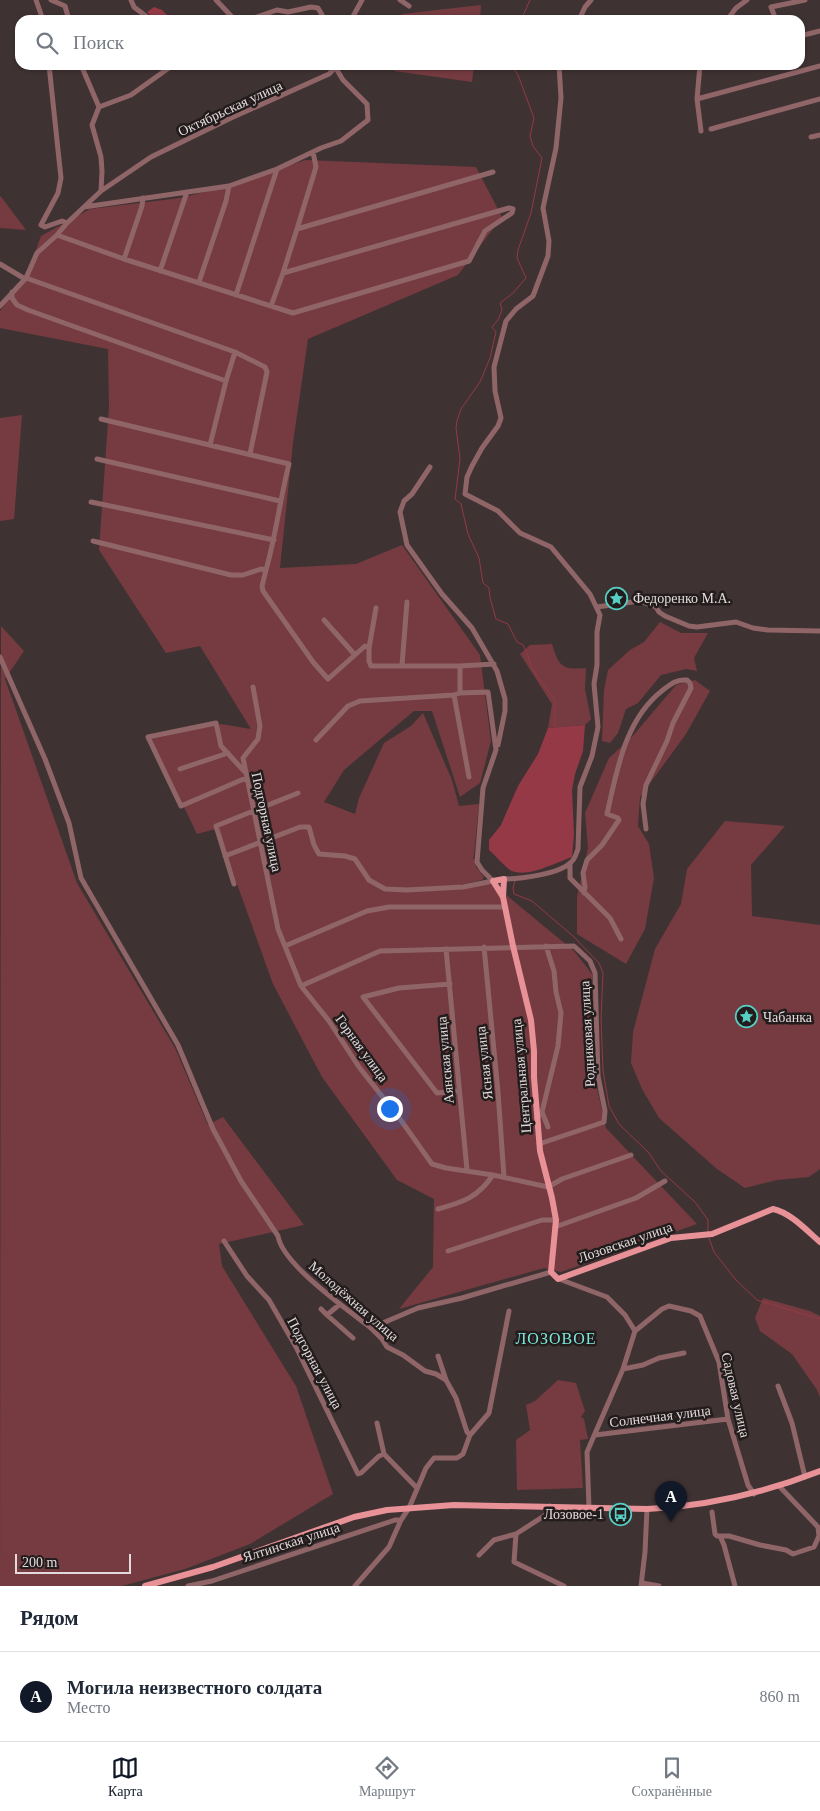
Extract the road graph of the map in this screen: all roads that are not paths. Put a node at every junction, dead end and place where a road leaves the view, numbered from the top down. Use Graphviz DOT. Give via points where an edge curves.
graph roads {
  1 [pos="36,0"];
  2 [pos="51,0"];
  3 [pos="131,0"];
  4 [pos="216,0"];
  5 [pos="362,0"];
  6 [pos="400,0"];
  7 [pos="591,0"];
  8 [pos="747,0"];
  9 [pos="805,0"];
  10 [pos="409,6"];
  11 [pos="40,15"];
  12 [pos="68,15"];
  13 [pos="144,15"];
  14 [pos="230,15"];
  15 [pos="262,15"];
  16 [pos="322,15"];
  17 [pos="354,15"];
  18 [pos="581,15"];
  19 [pos="731,15"];
  20 [pos="774,15"];
  21 [pos="820,30"];
  22 [pos="805,34"];
  23 [pos="820,66"];
  24 [pos="50,70"];
  25 [pos="83,70"];
  26 [pos="166,70"];
  27 [pos="332,70"];
  28 [pos="337,70"];
  29 [pos="560,70"];
  30 [pos="700,70"];
  31 [pos="697,99"];
  32 [pos="820,99"];
  33 [pos="99,107"];
  34 [pos="711,129"];
  35 [pos="701,131"];
  36 [pos="820,135"];
  37 [pos="811,137"];
  38 [pos="313,152"];
  39 [pos="277,170"];
  40 [pos="493,172"];
  41 [pos="102,178"];
  42 [pos="113,184"];
  43 [pos="229,186"];
  44 [pos="101,191"];
  45 [pos="187,192"];
  46 [pos="143,198"];
  47 [pos="84,207"];
  48 [pos="67,223"];
  49 [pos="297,229"];
  50 [pos="56,236"];
  51 [pos="124,259"];
  52 [pos="0,264"];
  53 [pos="160,271"];
  54 [pos="283,273"];
  55 [pos="25,278"];
  56 [pos="199,282"];
  57 [pos="12,292"];
  58 [pos="236,295"];
  59 [pos="0,306"];
  60 [pos="271,306"];
  61 [pos="236,352"];
  62 [pos="226,381"];
  63 [pos="101,419"];
  64 [pos="210,445"];
  65 [pos="250,454"];
  66 [pos="97,459"];
  67 [pos="430,467"];
  68 [pos="280,501"];
  69 [pos="91,502"];
  70 [pos="274,540"];
  71 [pos="93,541"];
  72 [pos="266,570"];
  73 [pos="407,602"];
  74 [pos="596,605"];
  75 [pos="604,606"];
  76 [pos="376,608"];
  77 [pos="600,615"];
  78 [pos="324,620"];
  79 [pos="820,631"];
  80 [pos="369,648"];
  81 [pos="355,655"];
  82 [pos="0,656"];
  83 [pos="494,664"];
  84 [pos="402,665"];
  85 [pos="460,666"];
  86 [pos="253,688"];
  87 [pos="460,694"];
  88 [pos="454,695"];
  89 [pos="316,740"];
  90 [pos="496,750"];
  91 [pos="228,753"];
  92 [pos="180,769"];
  93 [pos="244,771"];
  94 [pos="469,777"];
  95 [pos="246,778"];
  96 [pos="298,793"];
  97 [pos="253,811"];
  98 [pos="646,829"];
  99 [pos="260,842"];
  100 [pos="225,856"];
  101 [pos="570,864"];
  102 [pos="504,879"];
  103 [pos="493,881"];
  104 [pos="234,884"];
  105 [pos="584,893"];
  106 [pos="503,897"];
  107 [pos="273,907"];
  108 [pos="505,907"];
  109 [pos="621,939"];
  110 [pos="284,946"];
  111 [pos="513,946"];
  112 [pos="546,946"];
  113 [pos="484,947"];
  114 [pos="446,948"];
  115 [pos="450,984"];
  116 [pos="301,986"];
  117 [pos="459,1091"];
  118 [pos="540,1115"];
  119 [pos="548,1127"];
  120 [pos="539,1144"];
  121 [pos="631,1155"];
  122 [pos="467,1170"];
  123 [pos="494,1175"];
  124 [pos="504,1177"];
  125 [pos="665,1181"];
  126 [pos="548,1187"];
  127 [pos="438,1209"];
  128 [pos="555,1223"];
  129 [pos="224,1241"];
  130 [pos="820,1242"];
  131 [pos="448,1251"];
  132 [pos="551,1272"];
  133 [pos="558,1279"];
  134 [pos="340,1304"];
  135 [pos="321,1309"];
  136 [pos="509,1311"];
  137 [pos="327,1315"];
  138 [pos="371,1328"];
  139 [pos="635,1331"];
  140 [pos="353,1338"];
  141 [pos="684,1353"];
  142 [pos="438,1356"];
  143 [pos="623,1369"];
  144 [pos="446,1380"];
  145 [pos="778,1386"];
  146 [pos="728,1419"];
  147 [pos="377,1422"];
  148 [pos="595,1435"];
  149 [pos="470,1436"];
  150 [pos="384,1454"];
  151 [pos="820,1471"];
  152 [pos="805,1477"];
  153 [pos="780,1486"];
  154 [pos="417,1488"];
  155 [pos="754,1494"];
  156 [pos="550,1506"];
  157 [pos="409,1508"];
  158 [pos="589,1508"];
  159 [pos="647,1509"];
  160 [pos="712,1512"];
  161 [pos="402,1520"];
  162 [pos="516,1534"];
  163 [pos="720,1536"];
  164 [pos="479,1555"];
  165 [pos="642,1585"];
  166 [pos="145,1586"];
  167 [pos="188,1586"];
  168 [pos="355,1586"];
  169 [pos="564,1586"];
  170 [pos="659,1586"];
  171 [pos="735,1586"];
  1 -- 11 [label="street"];
  2 -- 12 [label="street" via="65,6"];
  3 -- 13 [label="street"];
  4 -- 14 [label="street"];
  5 -- 17 [label="street"];
  6 -- 10 [label="street"];
  7 -- 18 [label="street"];
  8 -- 19 [label="street"];
  9 -- 20 [label="street" via="772,8"];
  15 -- 16 [label="street" via="277,10 288,12 311,7 318,8"];
  21 -- 22 [label="street"];
  23 -- 31 [label="street"];
  24 -- 48 [label="street" via="61,178 58,193 41,225"];
  25 -- 33 [label="street"];
  26 -- 33 [label="street" via="131,95"];
  27 -- 42 [label="street, Октябрьская улица" via="151,158"];
  28 -- 38 [label="street" via="367,104 368,120 341,141"];
  29 -- 74 [label="street" via="556,148 543,208 549,241 548,256 533,296 506,321 494,367 501,418 472,466 465,494 498,511 520,533 551,547"];
  30 -- 31 [label="street"];
  31 -- 35 [label="street"];
  32 -- 34 [label="street"];
  33 -- 41 [label="street" via="92,125 101,157"];
  36 -- 37 [label="street"];
  38 -- 39 [label="street"];
  38 -- 49 [label="street" via="316,167"];
  39 -- 43 [label="street"];
  39 -- 58 [label="street"];
  40 -- 49 [label="street"];
  41 -- 42 [label="street"];
  41 -- 44 [label="street"];
  42 -- 44 [label="street, Октябрьская улица"];
  43 -- 45 [label="street"];
  43 -- 56 [label="street"];
  44 -- 47 [label="street, Октябрьская улица"];
  45 -- 46 [label="street"];
  45 -- 53 [label="street"];
  46 -- 47 [label="street"];
  46 -- 51 [label="street"];
  47 -- 48 [label="street, Октябрьская улица"];
  48 -- 50 [label="street, Октябрьская улица"];
  49 -- 54 [label="street"];
  50 -- 51 [label="street"];
  50 -- 55 [label="street, Октябрьская улица" via="36,253"];
  51 -- 53 [label="street"];
  52 -- 55 [label="street"];
  53 -- 56 [label="street"];
  54 -- 60 [label="street"];
  54 -- 60 [label="street" via="513,209 512,213 485,231 469,261 293,313"];
  55 -- 57 [label="street"];
  55 -- 61 [label="street"];
  56 -- 58 [label="street"];
  57 -- 59 [label="street"];
  57 -- 62 [label="street" via="17,304 28,310"];
  58 -- 60 [label="street"];
  61 -- 62 [label="street"];
  61 -- 65 [label="street" via="261,364 267,372"];
  62 -- 64 [label="street"];
  63 -- 64 [label="street"];
  64 -- 65 [label="street"];
  65 -- 68 [label="street" via="289,464"];
  66 -- 68 [label="street"];
  67 -- 83 [label="street" via="404,501 400,512 407,545 442,594 472,628"];
  68 -- 70 [label="street"];
  69 -- 70 [label="street"];
  70 -- 72 [label="street"];
  71 -- 72 [label="street" via="231,575"];
  72 -- 81 [label="street" via="263,591 328,679"];
  73 -- 84 [label="street"];
  74 -- 75 [label="street"];
  74 -- 77 [label="street"];
  75 -- 77 [label="street"];
  75 -- 79 [label="street" via="640,601 656,607 677,622 697,627 736,622 768,630"];
  76 -- 80 [label="street"];
  77 -- 101 [label="street" via="594,684 598,727 592,756 580,787 578,849"];
  78 -- 81 [label="street"];
  80 -- 81 [label="street" via="365,646"];
  80 -- 84 [label="street" via="371,666"];
  82 -- 134 [label="street, Молодёжная улица" via="69,823 80,878 178,1045 213,1129 241,1181 278,1236 279,1245 297,1267"];
  83 -- 85 [label="street"];
  83 -- 90 [label="street" via="505,698"];
  84 -- 85 [label="street"];
  85 -- 87 [label="street"];
  86 -- 93 [label="street, Подгорная улица" via="260,726 258,739 243,758"];
  87 -- 88 [label="street"];
  87 -- 90 [label="street" via="488,692"];
  88 -- 89 [label="street" via="360,701 348,706"];
  88 -- 94 [label="street"];
  90 -- 103 [label="street" via="483,788 477,862"];
  91 -- 92 [label="street"];
  91 -- 93 [label="street"];
  91 -- 95 [label="street" via="221,746 216,723 148,737 181,806"];
  93 -- 95 [label="street, Подгорная улица"];
  95 -- 97 [label="street, Подгорная улица"];
  96 -- 97 [label="street"];
  97 -- 99 [label="street, Подгорная улица"];
  97 -- 100 [label="street" via="216,826"];
  98 -- 105 [label="street" via="643,804 646,784 691,688 687,680 675,682 658,694 627,737 607,814 619,820 587,860 583,874"];
  99 -- 100 [label="street"];
  99 -- 103 [label="street" via="300,827 309,827 318,854 355,859 369,880 385,889 463,887"];
  99 -- 107 [label="street, Подгорная улица"];
  100 -- 104 [label="street"];
  101 -- 102 [label="street" via="518,879"];
  101 -- 105 [label="street" via="570,878"];
  102 -- 103 [label="main road"];
  102 -- 106 [label="main road"];
  103 -- 106 [label="main road, Центральная улица"];
  105 -- 109 [label="street" via="610,918"];
  106 -- 108 [label="main road, Центральная улица"];
  107 -- 110 [label="street, Горная улица"];
  108 -- 110 [label="street" via="368,911"];
  108 -- 111 [label="main road, Центральная улица"];
  110 -- 116 [label="street, Горная улица"];
  111 -- 112 [label="street, Родниковая улица"];
  111 -- 113 [label="street, Родниковая улица"];
  111 -- 118 [label="main road, Центральная улица" via="531,1020"];
  112 -- 118 [label="street" via="561,1013 558,1046"];
  112 -- 120 [label="street, Родниковая улица" via="574,946 590,961 595,973 598,1076 605,1111 604,1122"];
  113 -- 114 [label="street, Родниковая улица"];
  113 -- 124 [label="street, Ясная улица"];
  114 -- 115 [label="street, Аянская улица"];
  114 -- 116 [label="street, Родниковая улица" via="380,951"];
  115 -- 117 [label="street, Аянская улица"];
  115 -- 117 [label="street" via="399,988 362,997 436,1094"];
  116 -- 122 [label="street, Горная улица" via="432,1164"];
  117 -- 122 [label="street, Аянская улица"];
  118 -- 119 [label="street"];
  118 -- 120 [label="main road, Центральная улица"];
  120 -- 126 [label="main road, Центральная улица"];
  121 -- 126 [label="street"];
  122 -- 123 [label="street, Горная улица"];
  123 -- 124 [label="street, Горная улица"];
  123 -- 127 [label="street" via="473,1197"];
  124 -- 126 [label="street, Горная улица"];
  125 -- 128 [label="street" via="636,1198"];
  126 -- 128 [label="main road, Центральная улица"];
  128 -- 131 [label="street" via="542,1220"];
  128 -- 132 [label="main road, Центральная улица"];
  129 -- 150 [label="street, Подгорная улица" via="247,1276 269,1300 296,1347 358,1474"];
  130 -- 133 [label="main road, Лозовская улица" via="790,1216 773,1209 712,1234 670,1238"];
  132 -- 133 [label="main road"];
  132 -- 138 [label="street" via="418,1308"];
  133 -- 139 [label="street" via="607,1296"];
  134 -- 137 [label="street"];
  134 -- 138 [label="street, Молодёжная улица"];
  135 -- 137 [label="street"];
  136 -- 149 [label="street" via="489,1413"];
  137 -- 140 [label="street"];
  138 -- 144 [label="street, Молодёжная улица" via="387,1347"];
  139 -- 143 [label="street"];
  139 -- 146 [label="street, Садовая улица" via="669,1306 691,1310 700,1316 719,1362"];
  141 -- 143 [label="street"];
  142 -- 144 [label="street"];
  143 -- 148 [label="street"];
  144 -- 149 [label="street"];
  145 -- 152 [label="street" via="792,1423"];
  146 -- 148 [label="street, Солнечная улица"];
  146 -- 155 [label="street, Садовая улица" via="748,1485"];
  147 -- 150 [label="street"];
  148 -- 158 [label="street" via="587,1452"];
  149 -- 154 [label="street" via="460,1457 434,1458"];
  150 -- 154 [label="street"];
  151 -- 152 [label="main road"];
  152 -- 153 [label="main road"];
  153 -- 155 [label="main road"];
  153 -- 163 [label="street" via="818,1526 819,1536 814,1547 793,1554"];
  154 -- 157 [label="street"];
  155 -- 159 [label="main road" via="675,1508"];
  156 -- 157 [label="main road"];
  156 -- 158 [label="main road"];
  156 -- 162 [label="street" via="547,1514"];
  157 -- 161 [label="street"];
  157 -- 166 [label="main road" via="354,1518 213,1567"];
  158 -- 159 [label="main road"];
  159 -- 165 [label="street"];
  160 -- 163 [label="street" via="715,1534"];
  161 -- 167 [label="street, Ялтинская улица"];
  161 -- 168 [label="street" via="389,1547"];
  162 -- 164 [label="street" via="494,1540"];
  162 -- 169 [label="street" via="514,1562"];
  163 -- 171 [label="street"];
  165 -- 170 [label="street"];
}
